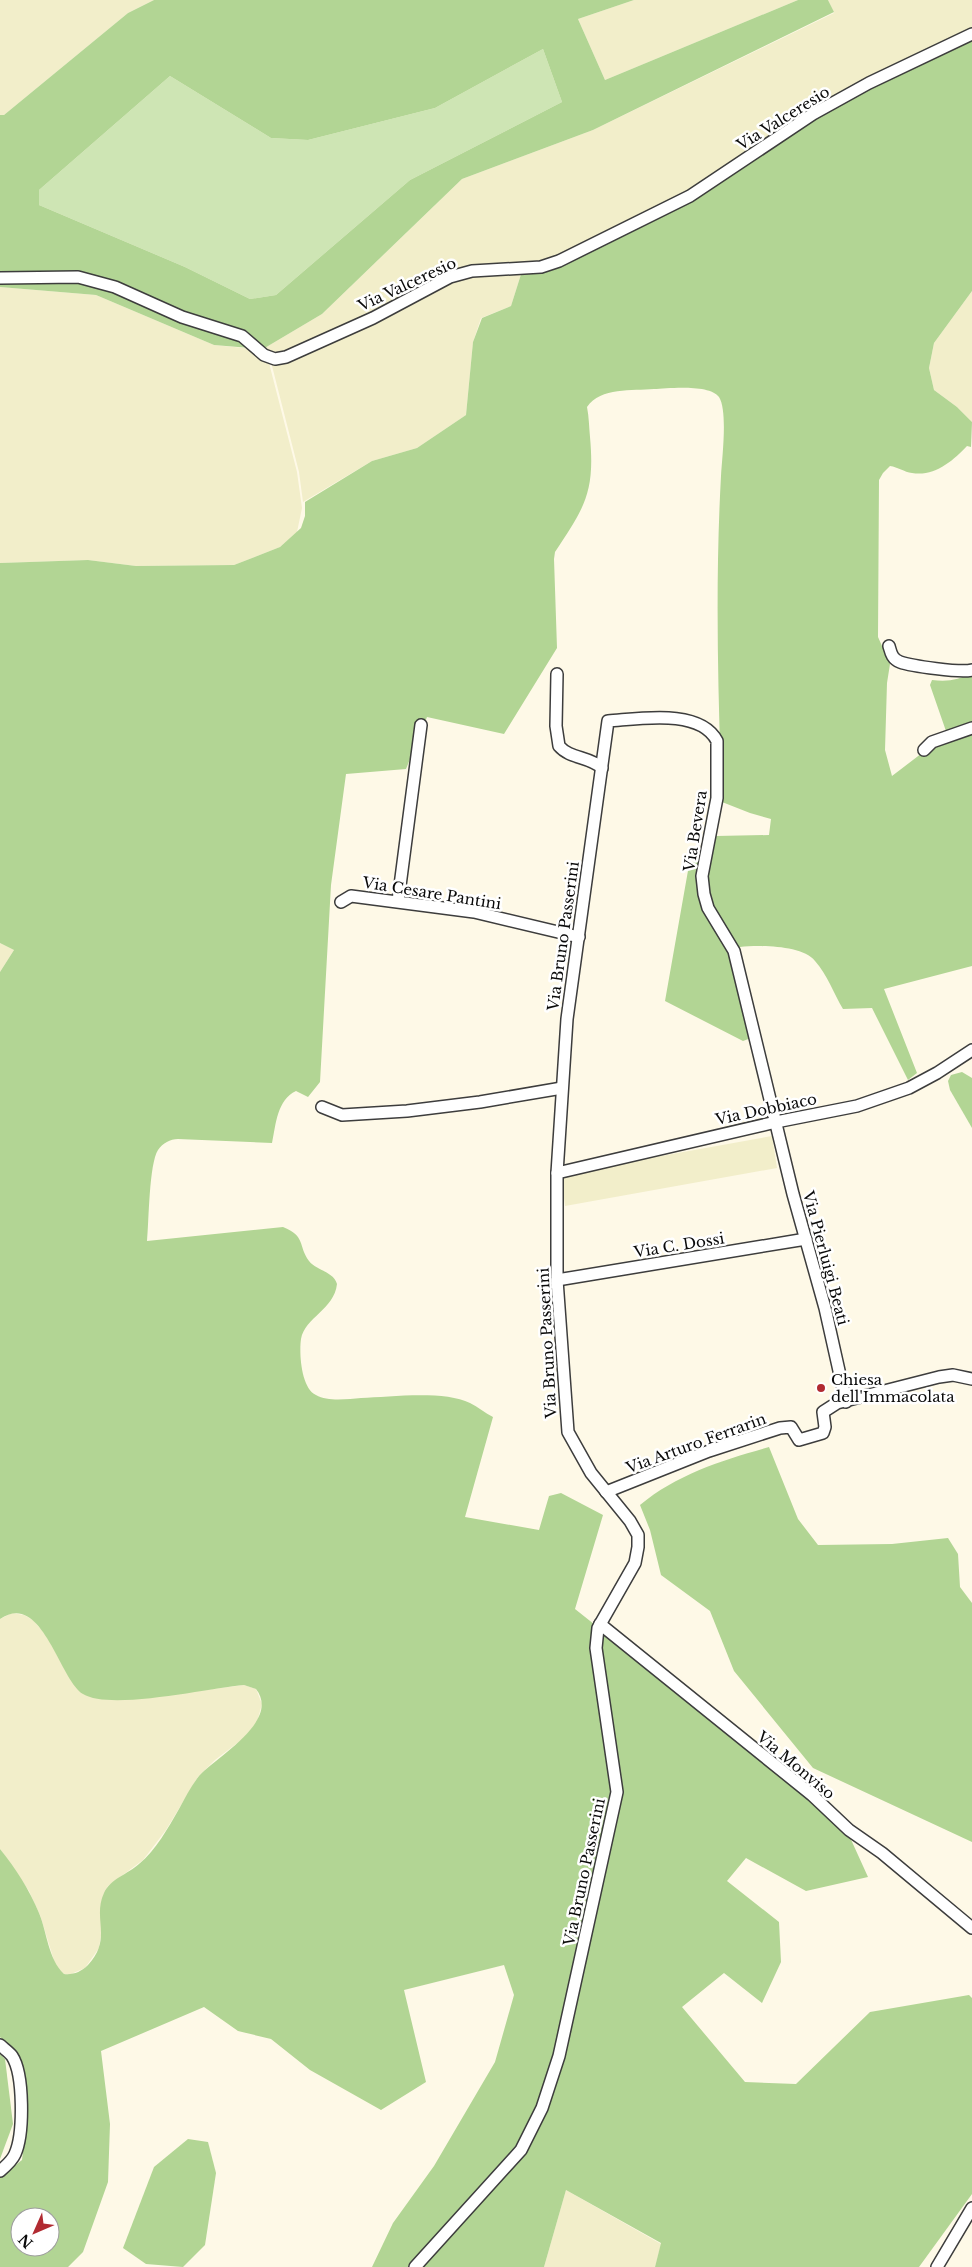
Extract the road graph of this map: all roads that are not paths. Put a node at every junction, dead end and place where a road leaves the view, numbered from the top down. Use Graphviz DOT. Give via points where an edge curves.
graph roads {
  1 [pos="972,34"];
  2 [pos="0,278"];
  3 [pos="889,646"];
  4 [pos="972,670"];
  5 [pos="556,674"];
  6 [pos="608,721"];
  7 [pos="421,725"];
  8 [pos="972,728"];
  9 [pos="924,750"];
  10 [pos="602,768"];
  11 [pos="398,901"];
  12 [pos="341,902"];
  13 [pos="578,937"];
  14 [pos="972,1050"];
  15 [pos="562,1088"];
  16 [pos="322,1107"];
  17 [pos="776,1122"];
  18 [pos="556,1173"];
  19 [pos="806,1239"];
  20 [pos="557,1280"];
  21 [pos="972,1379"];
  22 [pos="846,1402"];
  23 [pos="606,1492"];
  24 [pos="600,1624"];
  25 [pos="972,1928"];
  26 [pos="0,2046"];
  27 [pos="0,2171"];
  28 [pos="972,2208"];
  29 [pos="416,2267"];
  30 [pos="937,2267"];
  1 -- 2 [label="street, Via Valceresio" via="813,114 690,196 559,261 541,267 472,271 450,277 372,318 286,357 275,359 264,355 242,336 182,317 115,287 78,277"];
  3 -- 4 [label="street" via="892,656 899,662 949,670"];
  5 -- 10 [label="street" via="559,746 569,755 594,761"];
  6 -- 10 [label="street, Via Bruno Passerini"];
  6 -- 17 [label="street, Via Bevera" via="689,720 714,734 718,741 717,798 702,876 704,894 708,908 734,952"];
  7 -- 11 [label="street"];
  8 -- 9 [label="street" via="932,742"];
  10 -- 13 [label="street, Via Bruno Passerini"];
  11 -- 12 [label="street, Via Cesare Pantini" via="351,896"];
  11 -- 13 [label="street, Via Cesare Pantini" via="474,912"];
  13 -- 15 [label="street, Via Bruno Passerini"];
  14 -- 17 [label="street, Via Dobbiaco" via="908,1088 857,1106"];
  15 -- 16 [label="street" via="407,1111 342,1115"];
  15 -- 18 [label="street, Via Bruno Passerini"];
  17 -- 18 [label="street, Via Dobbiaco"];
  17 -- 19 [label="street, Via Pierluigi Beati"];
  18 -- 20 [label="street, Via Bruno Passerini"];
  19 -- 20 [label="street, Via C. Dossi"];
  19 -- 22 [label="street, Via Pierluigi Beati"];
  20 -- 23 [label="street, Via Bruno Passerini" via="568,1432 580,1456"];
  21 -- 22 [label="street, Via Arturo Ferrarin" via="953,1375 938,1377"];
  22 -- 23 [label="street, Via Arturo Ferrarin" via="837,1403 823,1412 823,1433 799,1440 791,1427 780,1428 709,1451"];
  23 -- 24 [label="street, Via Bruno Passerini" via="630,1521 638,1535 638,1547 629,1576"];
  24 -- 25 [label="street, Via Monviso"];
  24 -- 29 [label="street, Via Bruno Passerini" via="596,1648 617,1792 559,2056 542,2108 521,2150"];
  26 -- 27 [label="street" via="12,2056 19,2078 22,2121 16,2153"];
  28 -- 30 [label="street"];
}
